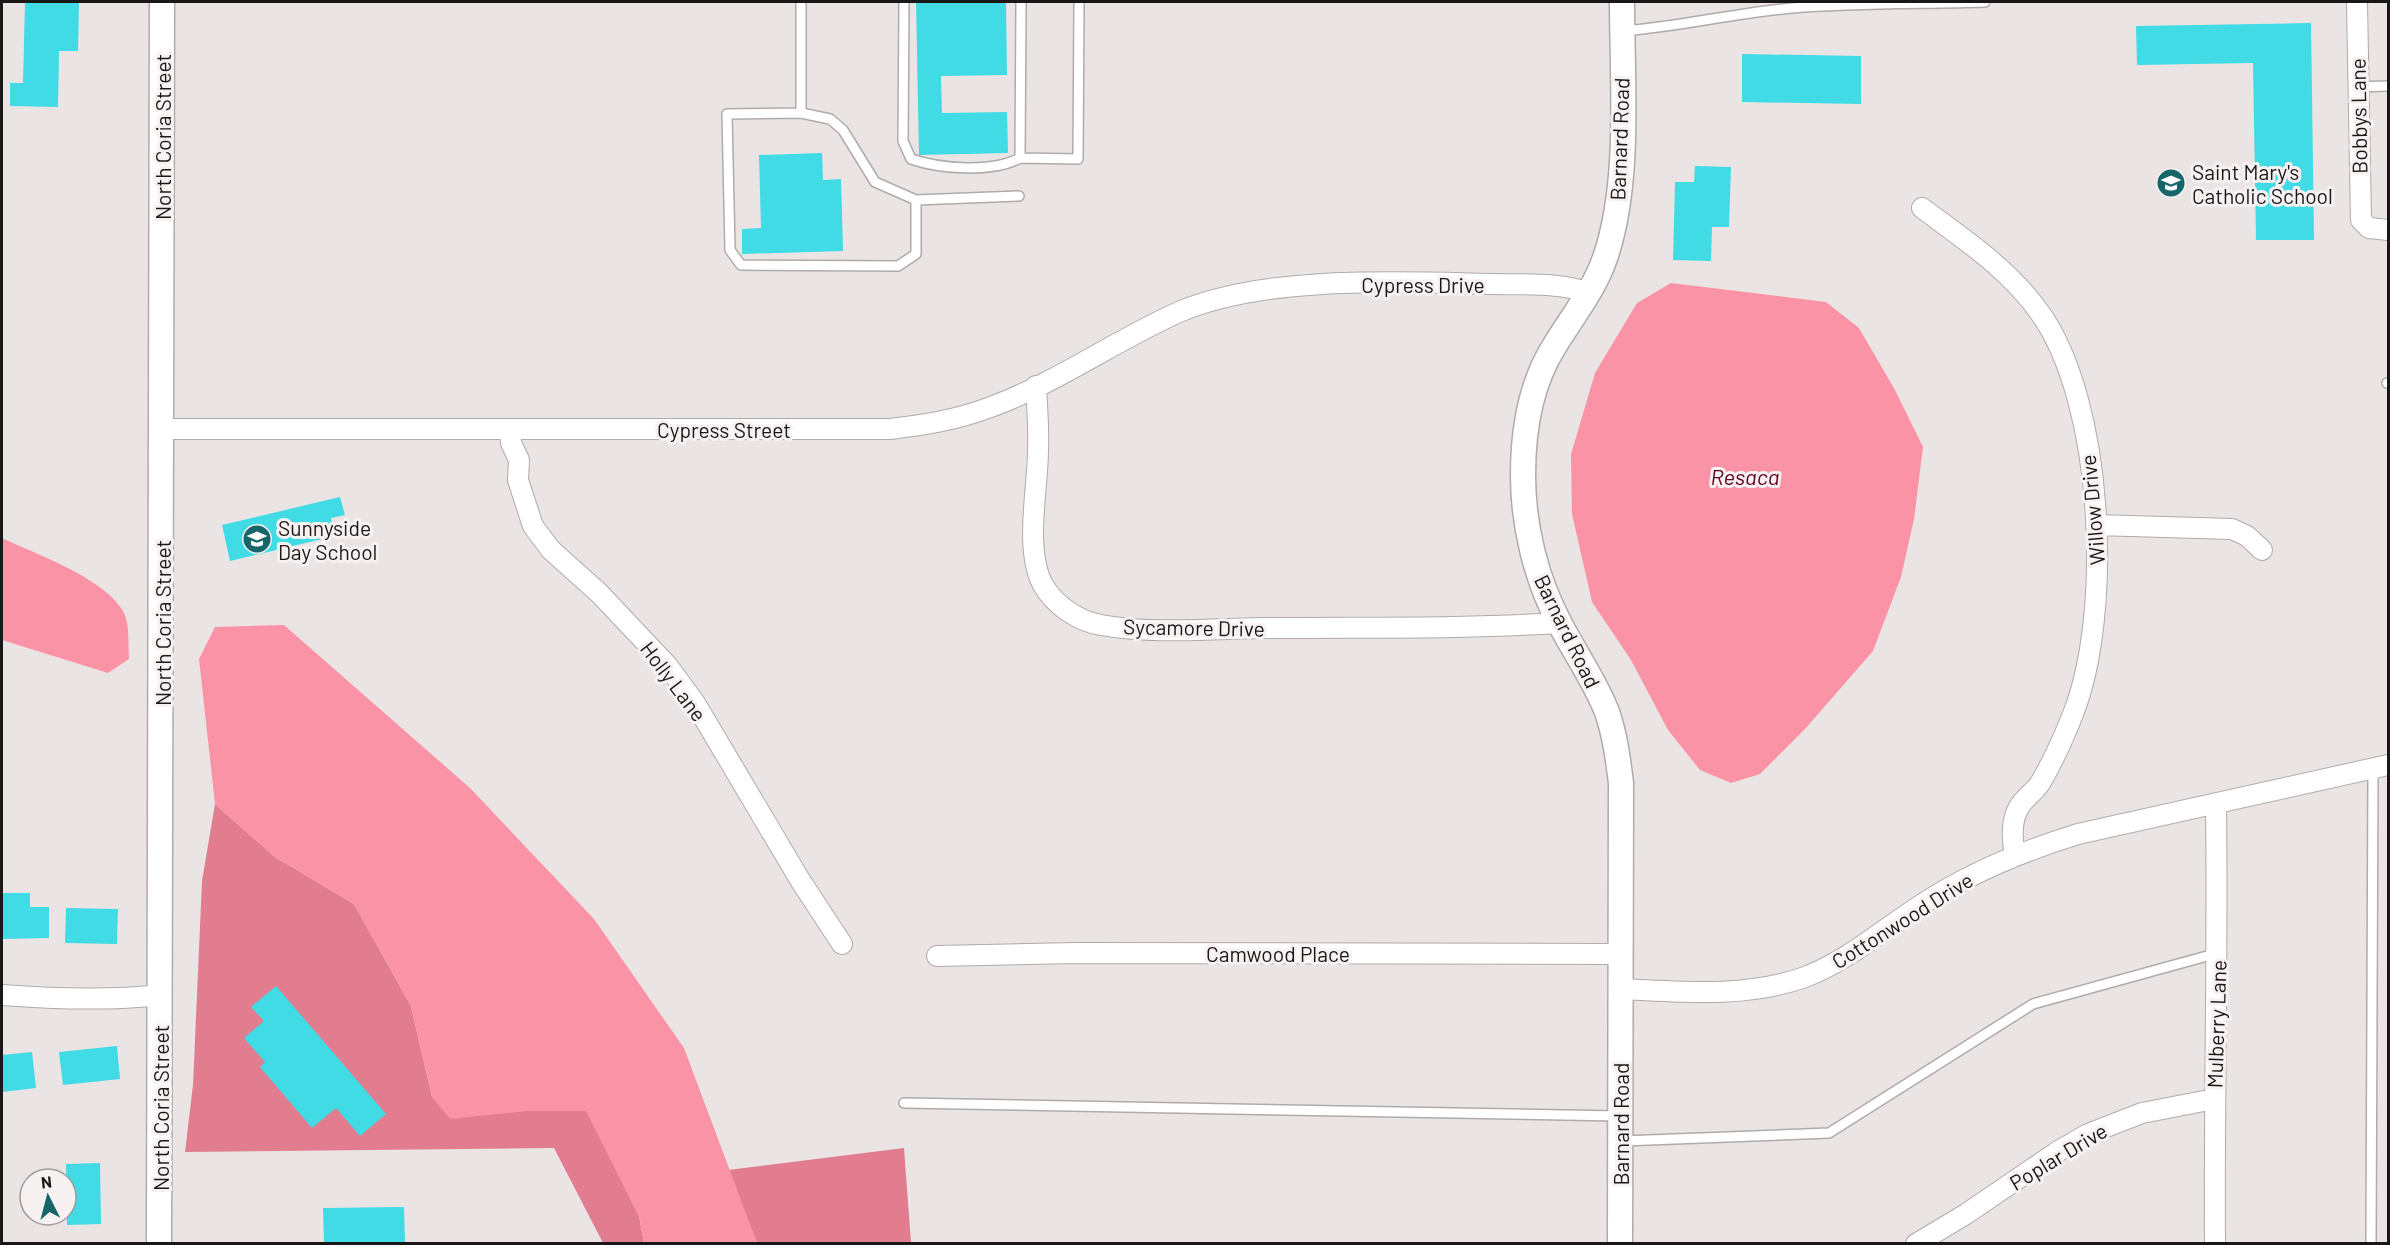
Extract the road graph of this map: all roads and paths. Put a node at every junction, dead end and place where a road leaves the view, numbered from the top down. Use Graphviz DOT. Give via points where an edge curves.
graph roads {
  1 [pos="162,2"];
  2 [pos="801,2"];
  3 [pos="904,2"];
  4 [pos="1021,2"];
  5 [pos="1079,2"];
  6 [pos="1622,2"];
  7 [pos="1985,2"];
  8 [pos="2357,2"];
  9 [pos="1622,32"];
  10 [pos="2358,87"];
  11 [pos="2388,87"];
  12 [pos="801,113"];
  13 [pos="1020,158"];
  14 [pos="1019,196"];
  15 [pos="916,200"];
  16 [pos="1922,208"];
  17 [pos="2379,229"];
  18 [pos="1257,290"];
  19 [pos="1589,293"];
  20 [pos="1036,386"];
  21 [pos="162,429"];
  22 [pos="510,429"];
  23 [pos="2096,525"];
  24 [pos="2262,550"];
  25 [pos="1559,622"];
  26 [pos="2380,767"];
  27 [pos="2216,804"];
  28 [pos="2014,856"];
  29 [pos="842,944"];
  30 [pos="2218,953"];
  31 [pos="1620,954"];
  32 [pos="937,956"];
  33 [pos="1620,989"];
  34 [pos="161,994"];
  35 [pos="2,995"];
  36 [pos="2214,1099"];
  37 [pos="904,1103"];
  38 [pos="1620,1116"];
  39 [pos="1620,1142"];
  40 [pos="159,1244"];
  41 [pos="1620,1244"];
  42 [pos="1916,1244"];
  43 [pos="2215,1244"];
  44 [pos="2371,1244"];
  1 -- 21 [label="street, North Coria Street"];
  2 -- 12 [label="lane"];
  3 -- 13 [label="lane" via="903,141 911,159 933,166 1006,166"];
  4 -- 13 [label="lane"];
  5 -- 13 [label="lane" via="1078,159"];
  6 -- 9 [label="street, Barnard Road"];
  7 -- 9 [label="lane" via="1793,8"];
  8 -- 10 [label="street, Bobbys Lane"];
  9 -- 19 [label="street, Barnard Road" via="1620,196 1604,261"];
  10 -- 11 [label="lane"];
  10 -- 17 [label="street, Bobbys Lane" via="2361,220"];
  12 -- 15 [label="lane" via="830,119 843,130 875,182"];
  12 -- 15 [label="lane" via="727,114 730,250 741,265 898,266 916,254"];
  14 -- 15 [label="lane"];
  16 -- 23 [label="street, Willow Drive" via="2003,270 2041,314 2057,340 2080,402"];
  18 -- 19 [label="street, Cypress Drive" via="1459,283 1563,287"];
  18 -- 20 [label="street, Cypress Street" via="1208,301 1181,312"];
  19 -- 25 [label="street, Barnard Road" via="1538,376 1528,408 1524,442 1526,513 1533,550 1542,585"];
  20 -- 22 [label="street, Cypress Street" via="957,418 891,429"];
  20 -- 25 [label="street, Sycamore Drive" via="1036,561 1042,583 1054,601 1073,615 1099,625 1161,629 1497,627"];
  21 -- 22 [label="street, Cypress Street"];
  21 -- 34 [label="street, North Coria Street"];
  22 -- 29 [label="street, Holly Lane" via="519,460 518,480 533,526 551,550 599,593 667,665 695,703"];
  23 -- 24 [label="street" via="2232,529"];
  23 -- 28 [label="street, Willow Drive" via="2097,605 2086,672 2050,766 2036,791 2020,804 2012,832"];
  25 -- 31 [label="street, Barnard Road" via="1592,680 1616,743 1621,783"];
  26 -- 27 [label="street, Cottonwood Drive"];
  26 -- 44 [label="lane"];
  27 -- 28 [label="street, Cottonwood Drive" via="2078,834"];
  27 -- 30 [label="street, Mulberry Lane"];
  28 -- 33 [label="street, Cottonwood Drive" via="1958,882 1861,948 1804,977 1775,986 1742,989"];
  30 -- 36 [label="street, Mulberry Lane"];
  30 -- 39 [label="lane" via="2033,1004 1829,1133"];
  31 -- 32 [label="street, Camwood Place"];
  31 -- 33 [label="street, Barnard Road"];
  33 -- 38 [label="street, Barnard Road"];
  34 -- 35 [label="street" via="66,1000"];
  34 -- 40 [label="street, North Coria Street"];
  36 -- 42 [label="street, Poplar Drive" via="2142,1113 2088,1134"];
  36 -- 43 [label="street, Mulberry Lane"];
  37 -- 38 [label="lane"];
  38 -- 39 [label="street, Barnard Road"];
  39 -- 41 [label="street, Barnard Road"];
}
